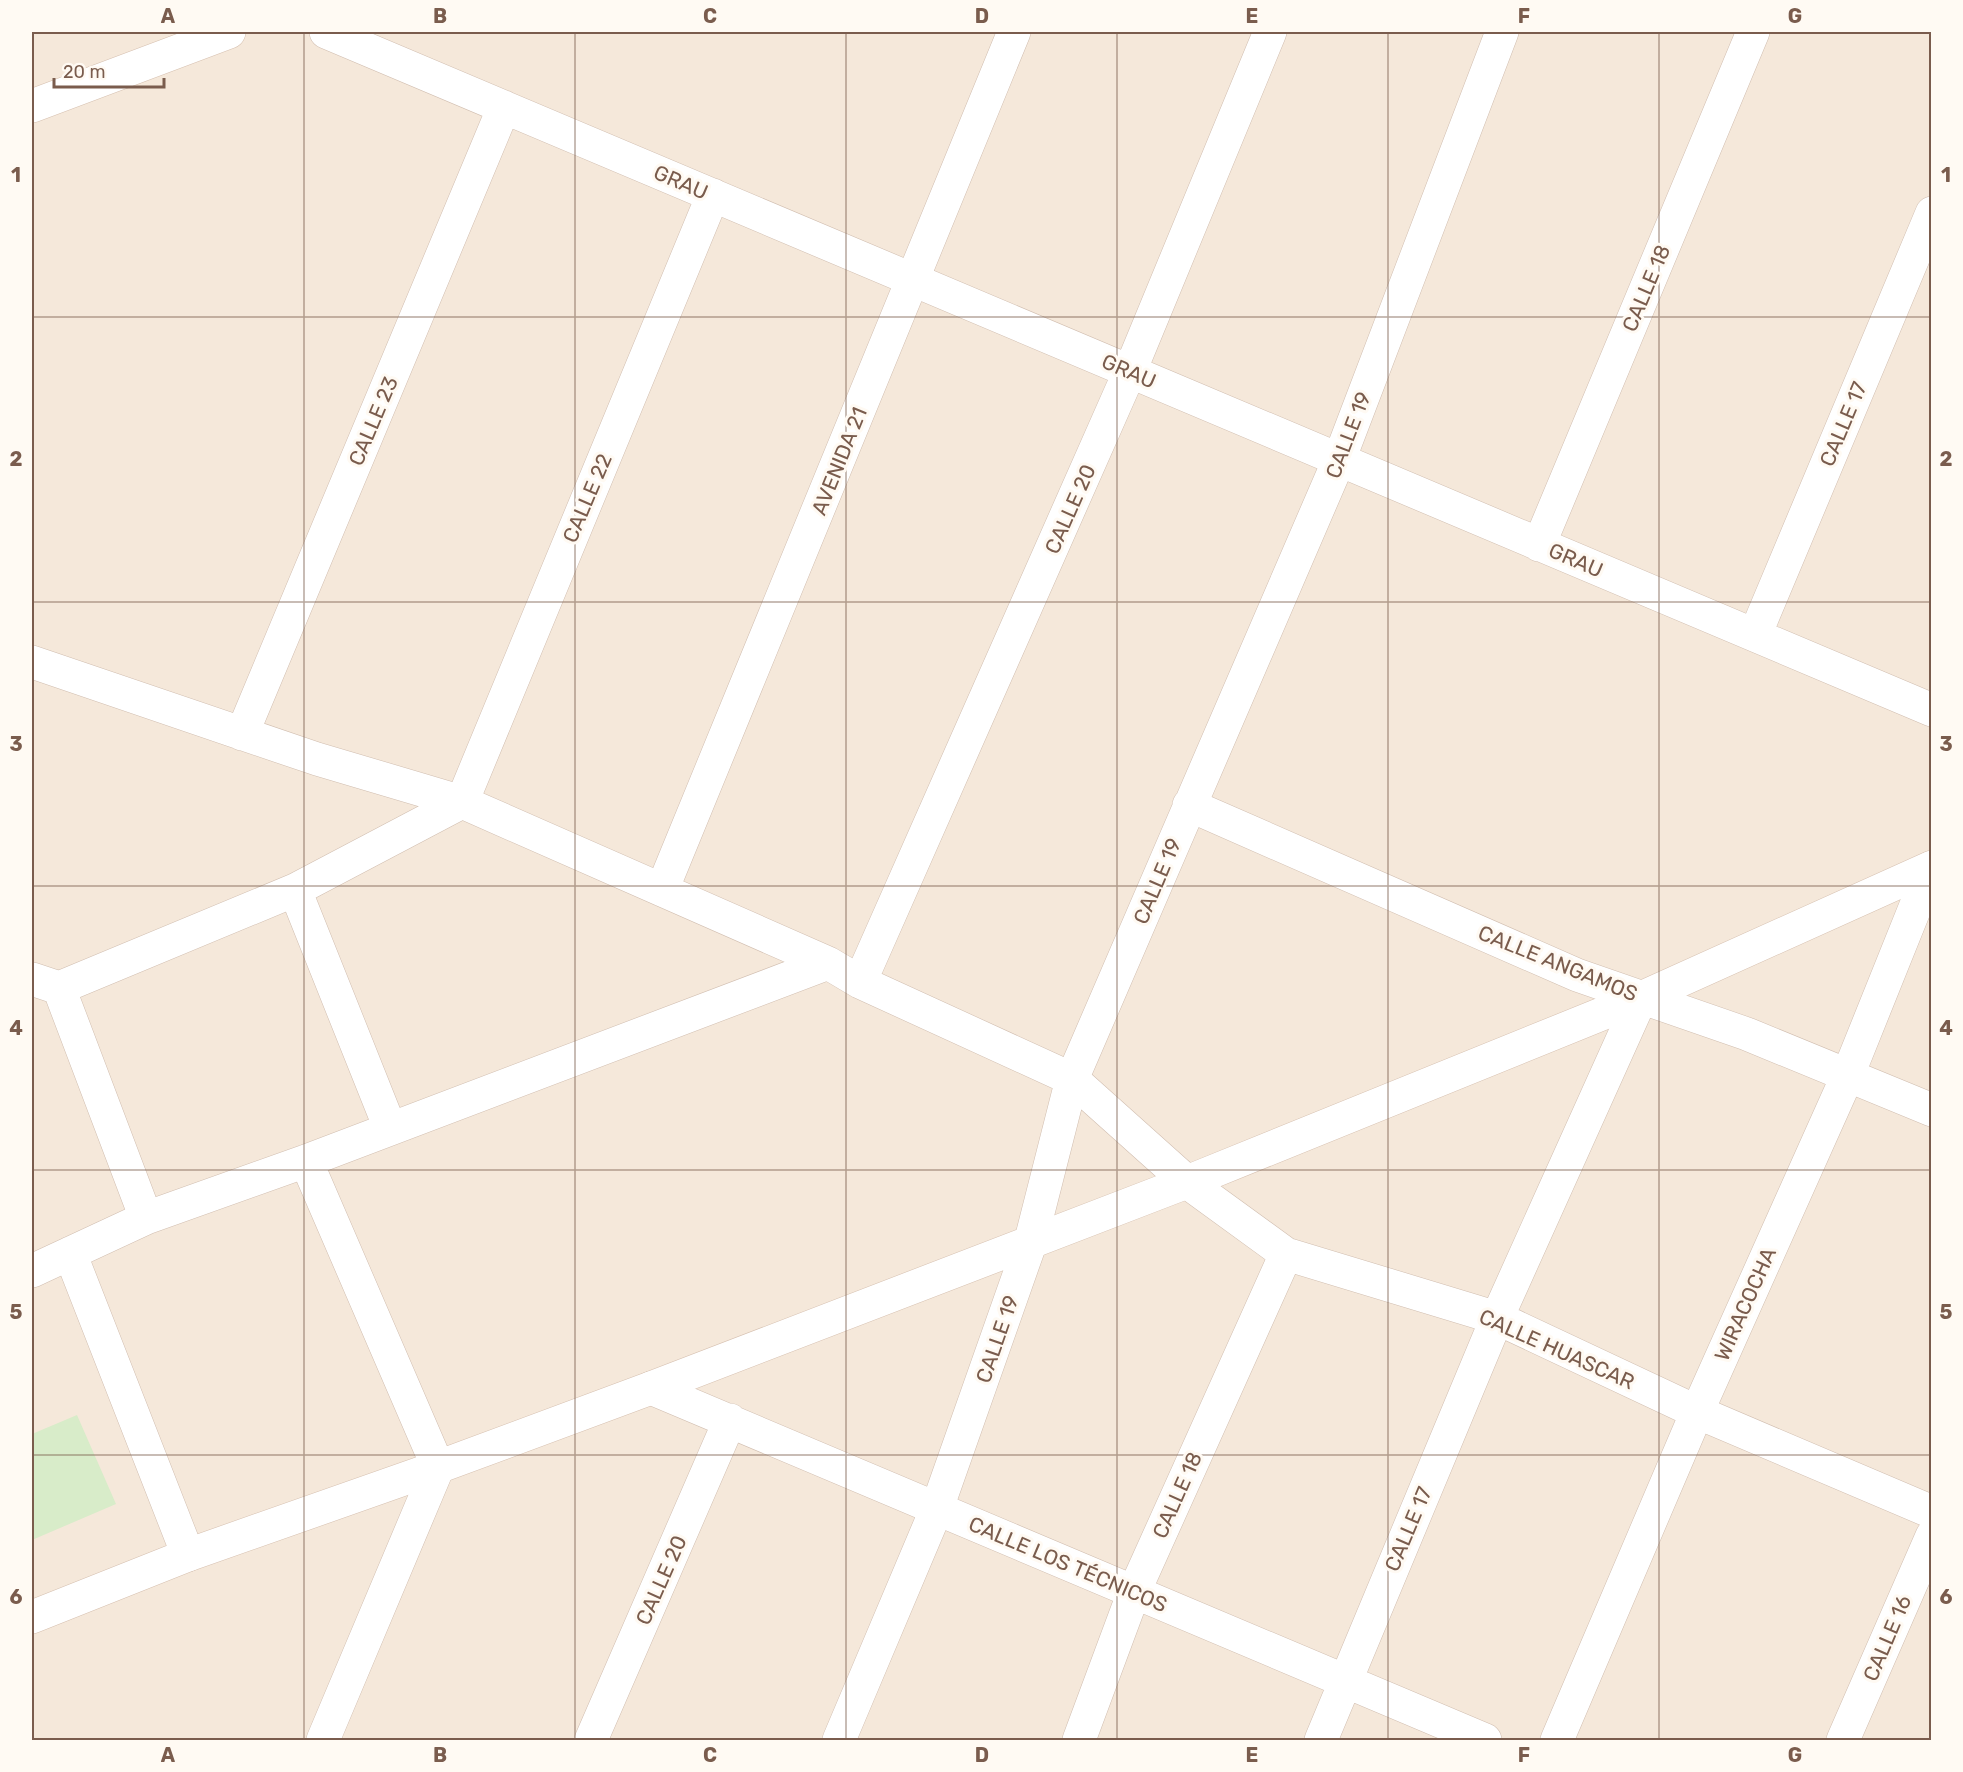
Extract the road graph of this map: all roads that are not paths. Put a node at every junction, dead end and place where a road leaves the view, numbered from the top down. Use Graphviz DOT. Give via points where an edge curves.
graph roads {
  1 [pos="229,32"];
  2 [pos="326,32"];
  3 [pos="1014,32"];
  4 [pos="1269,32"];
  5 [pos="1502,32"];
  6 [pos="1753,32"];
  7 [pos="32,106"];
  8 [pos="504,107"];
  9 [pos="713,195"];
  10 [pos="1932,213"];
  11 [pos="913,280"];
  12 [pos="1130,371"];
  13 [pos="1339,460"];
  14 [pos="1539,545"];
  15 [pos="1755,635"];
  16 [pos="32,662"];
  17 [pos="1932,710"];
  18 [pos="242,734"];
  19 [pos="462,802"];
  20 [pos="1189,805"];
  21 [pos="1931,867"];
  22 [pos="295,890"];
  23 [pos="662,890"];
  24 [pos="828,963"];
  25 [pos="860,982"];
  26 [pos="45,984"];
  27 [pos="1641,998"];
  28 [pos="1847,1077"];
  29 [pos="1072,1079"];
  30 [pos="1932,1110"];
  31 [pos="390,1128"];
  32 [pos="306,1161"];
  33 [pos="1188,1182"];
  34 [pos="146,1218"];
  35 [pos="1030,1244"];
  36 [pos="70,1253"];
  37 [pos="1286,1254"];
  38 [pos="32,1271"];
  39 [pos="1497,1318"];
  40 [pos="651,1388"];
  41 [pos="1697,1412"];
  42 [pos="730,1420"];
  43 [pos="438,1467"];
  44 [pos="937,1508"];
  45 [pos="1932,1512"];
  46 [pos="1932,1536"];
  47 [pos="188,1554"];
  48 [pos="1134,1592"];
  49 [pos="32,1617"];
  50 [pos="1344,1681"];
  51 [pos="323,1740"];
  52 [pos="591,1740"];
  53 [pos="838,1740"];
  54 [pos="1079,1740"];
  55 [pos="1321,1740"];
  56 [pos="1485,1740"];
  57 [pos="1557,1740"];
  58 [pos="1843,1740"];
  1 -- 7 [label="street"];
  2 -- 8 [label="street, GRAU"];
  3 -- 11 [label="street, AVENIDA 21"];
  4 -- 12 [label="street, CALLE 20"];
  5 -- 13 [label="street, CALLE 19"];
  6 -- 14 [label="street, CALLE 18"];
  8 -- 9 [label="street, GRAU"];
  8 -- 18 [label="street, CALLE 23"];
  9 -- 11 [label="street, GRAU"];
  9 -- 19 [label="street, CALLE 22"];
  10 -- 15 [label="street, CALLE 17"];
  11 -- 12 [label="street, GRAU"];
  11 -- 23 [label="street, AVENIDA 21"];
  12 -- 13 [label="street, GRAU"];
  12 -- 25 [label="street, CALLE 20"];
  13 -- 14 [label="street, GRAU"];
  13 -- 20 [label="street, CALLE 19"];
  14 -- 15 [label="street, GRAU"];
  15 -- 17 [label="street, GRAU"];
  16 -- 18 [label="street, CALLE HUASCAR"];
  18 -- 19 [label="street, CALLE HUASCAR"];
  19 -- 22 [label="street"];
  19 -- 23 [label="street, CALLE HUASCAR"];
  20 -- 27 [label="street, CALLE ANGAMOS" via="1577,975"];
  20 -- 29 [label="street, CALLE 19"];
  21 -- 27 [label="street"];
  21 -- 28 [label="street, WIRACOCHA"];
  22 -- 26 [label="street"];
  22 -- 31 [label="street"];
  23 -- 24 [label="street, CALLE HUASCAR"];
  24 -- 25 [label="street, CALLE HUASCAR"];
  24 -- 31 [label="street"];
  25 -- 29 [label="street, CALLE HUASCAR"];
  26 -- 34 [label="street"];
  27 -- 28 [label="street, CALLE ANGAMOS" via="1747,1034"];
  27 -- 33 [label="street"];
  27 -- 39 [label="street, CALLE 17"];
  28 -- 30 [label="street, CALLE ANGAMOS"];
  28 -- 41 [label="street, WIRACOCHA"];
  29 -- 33 [label="street, CALLE HUASCAR"];
  29 -- 35 [label="street, CALLE 19"];
  31 -- 32 [label="street"];
  32 -- 34 [label="street"];
  32 -- 43 [label="street"];
  33 -- 35 [label="street"];
  33 -- 37 [label="street, CALLE HUASCAR"];
  34 -- 36 [label="street"];
  35 -- 40 [label="street"];
  35 -- 44 [label="street, CALLE 19"];
  36 -- 38 [label="street"];
  36 -- 47 [label="street"];
  37 -- 39 [label="street, CALLE HUASCAR"];
  37 -- 48 [label="street, CALLE 18"];
  39 -- 41 [label="street, CALLE HUASCAR"];
  39 -- 50 [label="street, CALLE 17"];
  40 -- 42 [label="street, CALLE LOS TÉCNICOS"];
  40 -- 43 [label="street"];
  41 -- 45 [label="street, CALLE HUASCAR"];
  41 -- 57 [label="street, WIRACOCHA"];
  42 -- 44 [label="street, CALLE LOS TÉCNICOS"];
  42 -- 52 [label="street, CALLE 20"];
  43 -- 47 [label="street"];
  43 -- 51 [label="street"];
  44 -- 48 [label="street, CALLE LOS TÉCNICOS"];
  44 -- 53 [label="street, CALLE 19"];
  46 -- 58 [label="street, CALLE 16"];
  47 -- 49 [label="street"];
  48 -- 50 [label="street, CALLE LOS TÉCNICOS"];
  48 -- 54 [label="street, CALLE 18"];
  50 -- 55 [label="street, CALLE 17"];
  50 -- 56 [label="street, CALLE LOS TÉCNICOS"];
}
